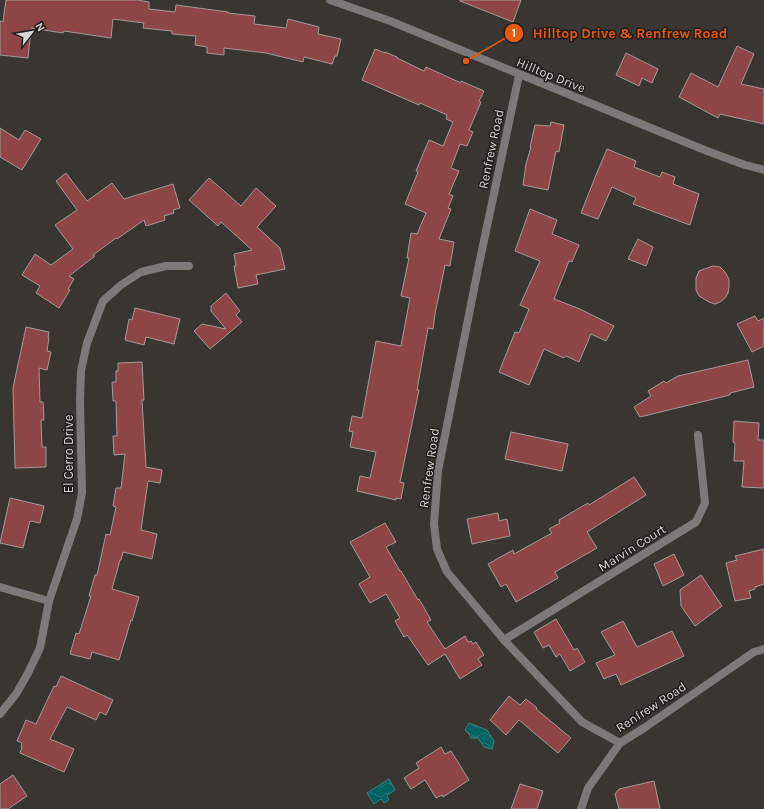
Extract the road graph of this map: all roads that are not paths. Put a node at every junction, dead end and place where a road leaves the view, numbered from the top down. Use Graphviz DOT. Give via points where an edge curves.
graph roads {
  1 [pos="330,0"];
  2 [pos="520,74"];
  3 [pos="764,170"];
  4 [pos="189,266"];
  5 [pos="698,435"];
  6 [pos="0,587"];
  7 [pos="49,601"];
  8 [pos="504,640"];
  9 [pos="764,649"];
  10 [pos="0,714"];
  11 [pos="620,743"];
  12 [pos="581,809"];
  1 -- 2 [label="street, Hilltop Drive" via="390,21"];
  2 -- 3 [label="street, Hilltop Drive" via="707,151"];
  2 -- 8 [label="street, Renfrew Road" via="438,471 434,524 437,549 447,572"];
  4 -- 7 [label="street, El Cerro Drive" via="166,266 141,272 121,284 103,301 87,344 81,370 82,493 77,519"];
  5 -- 8 [label="street, Marvin Court" via="705,503 696,522"];
  6 -- 7 [label="street"];
  7 -- 10 [label="street, El Cerro Drive" via="40,648 16,694"];
  8 -- 11 [label="street, Renfrew Road" via="582,722"];
  9 -- 11 [label="street, Renfrew Road" via="754,652"];
  11 -- 12 [label="street" via="588,788"];
}
